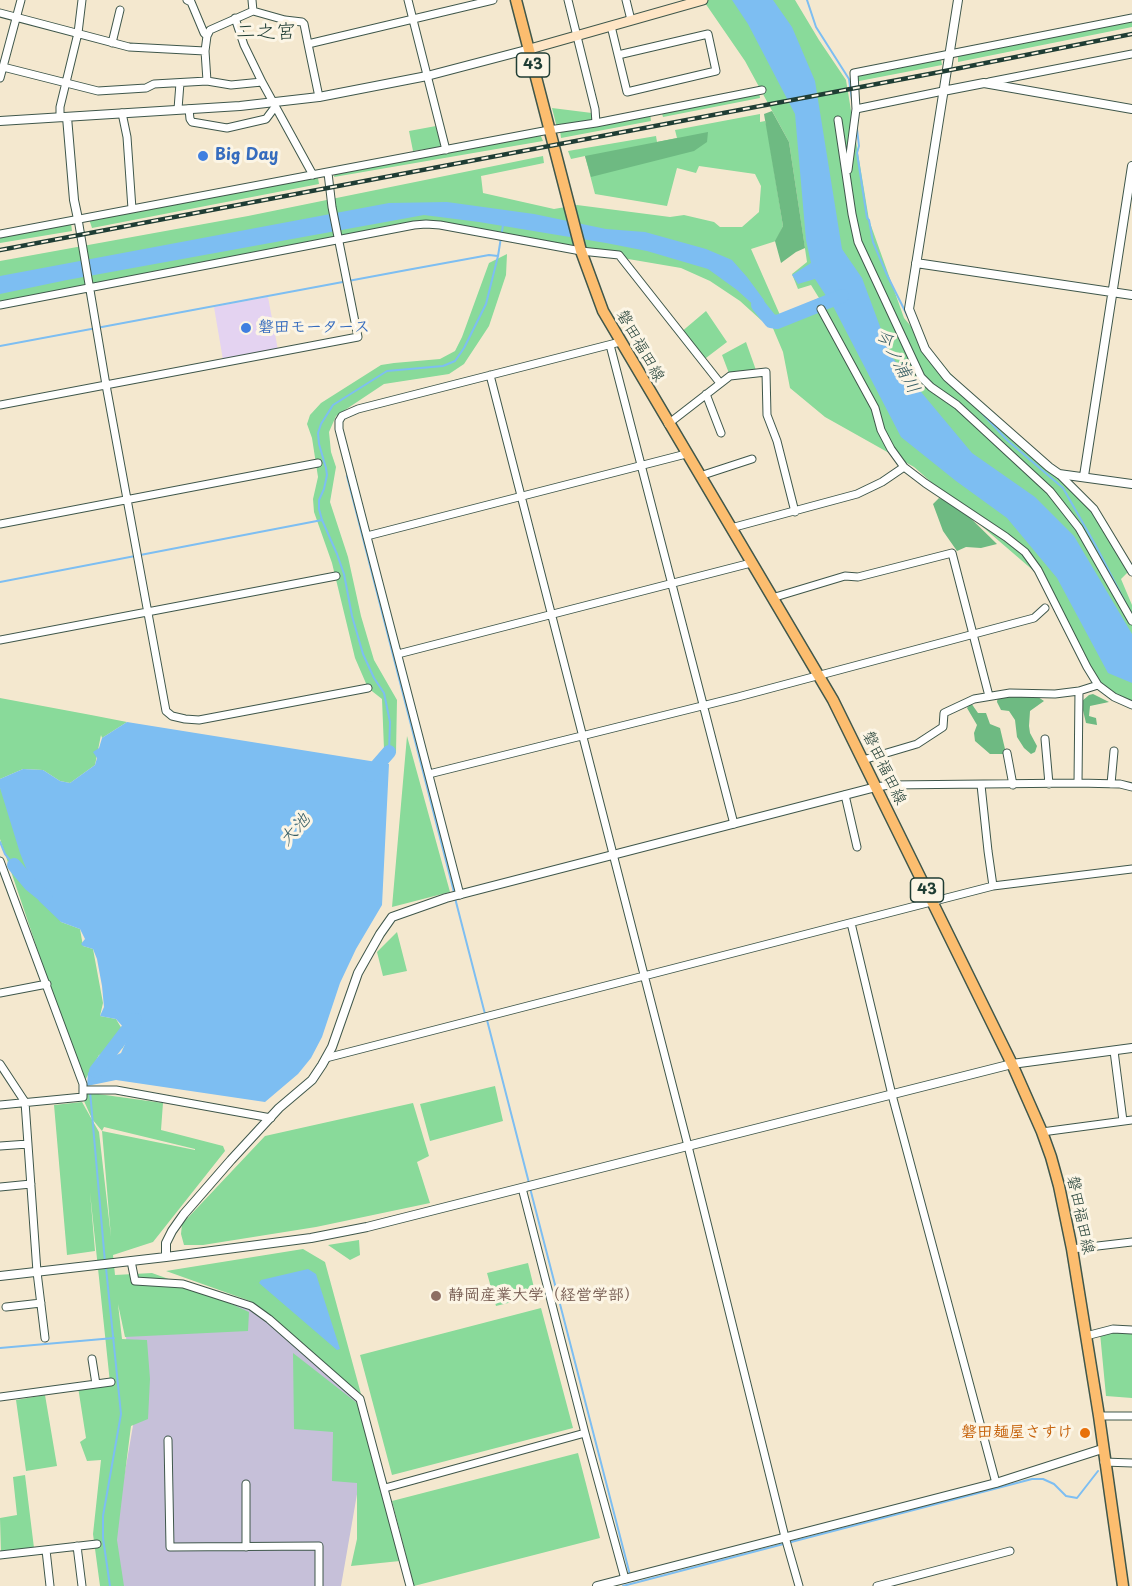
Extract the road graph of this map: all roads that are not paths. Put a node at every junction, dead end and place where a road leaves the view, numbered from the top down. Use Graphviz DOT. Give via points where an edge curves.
graph roads {
  1 [pos="21,0"];
  2 [pos="82,0"];
  3 [pos="187,0"];
  4 [pos="252,0"];
  5 [pos="408,0"];
  6 [pos="493,0"];
  7 [pos="516,0"];
  8 [pos="626,0"];
  9 [pos="703,0"];
  10 [pos="958,0"];
  11 [pos="571,1"];
  12 [pos="120,10"];
  13 [pos="253,11"];
  14 [pos="0,13"];
  15 [pos="16,17"];
  16 [pos="235,18"];
  17 [pos="1132,18"];
  18 [pos="413,19"];
  19 [pos="631,20"];
  20 [pos="611,26"];
  21 [pos="78,33"];
  22 [pos="207,36"];
  23 [pos="577,36"];
  24 [pos="112,43"];
  25 [pos="308,44"];
  26 [pos="530,50"];
  27 [pos="205,51"];
  28 [pos="949,54"];
  29 [pos="1132,54"];
  30 [pos="618,55"];
  31 [pos="3,67"];
  32 [pos="427,76"];
  33 [pos="0,78"];
  34 [pos="207,81"];
  35 [pos="262,82"];
  36 [pos="66,83"];
  37 [pos="180,83"];
  38 [pos="984,83"];
  39 [pos="762,90"];
  40 [pos="944,91"];
  41 [pos="319,97"];
  42 [pos="274,105"];
  43 [pos="178,109"];
  44 [pos="189,109"];
  45 [pos="856,109"];
  46 [pos="1132,109"];
  47 [pos="122,113"];
  48 [pos="64,117"];
  49 [pos="838,120"];
  50 [pos="0,122"];
  51 [pos="597,123"];
  52 [pos="549,130"];
  53 [pos="446,150"];
  54 [pos="1132,166"];
  55 [pos="328,173"];
  56 [pos="313,176"];
  57 [pos="847,178"];
  58 [pos="132,209"];
  59 [pos="78,219"];
  60 [pos="0,234"];
  61 [pos="338,238"];
  62 [pos="580,250"];
  63 [pos="916,263"];
  64 [pos="90,285"];
  65 [pos="1113,292"];
  66 [pos="1132,295"];
  67 [pos="0,305"];
  68 [pos="821,309"];
  69 [pos="615,343"];
  70 [pos="490,375"];
  71 [pos="720,383"];
  72 [pos="106,385"];
  73 [pos="706,394"];
  74 [pos="0,405"];
  75 [pos="668,424"];
  76 [pos="721,433"];
  77 [pos="686,454"];
  78 [pos="752,459"];
  79 [pos="318,463"];
  80 [pos="640,465"];
  81 [pos="904,467"];
  82 [pos="1059,474"];
  83 [pos="700,476"];
  84 [pos="1084,477"];
  85 [pos="1132,484"];
  86 [pos="521,496"];
  87 [pos="128,500"];
  88 [pos="795,512"];
  89 [pos="0,524"];
  90 [pos="730,528"];
  91 [pos="367,536"];
  92 [pos="751,563"];
  93 [pos="1132,572"];
  94 [pos="336,576"];
  95 [pos="672,584"];
  96 [pos="772,597"];
  97 [pos="1045,608"];
  98 [pos="148,613"];
  99 [pos="552,614"];
  100 [pos="1132,621"];
  101 [pos="973,634"];
  102 [pos="0,640"];
  103 [pos="398,654"];
  104 [pos="818,674"];
  105 [pos="1098,685"];
  106 [pos="368,688"];
  107 [pos="1079,691"];
  108 [pos="989,696"];
  109 [pos="703,705"];
  110 [pos="1132,705"];
  111 [pos="584,734"];
  112 [pos="1045,740"];
  113 [pos="1114,751"];
  114 [pos="1007,753"];
  115 [pos="863,760"];
  116 [pos="429,774"];
  117 [pos="1078,783"];
  118 [pos="1049,784"];
  119 [pos="1111,784"];
  120 [pos="981,785"];
  121 [pos="1013,785"];
  122 [pos="876,787"];
  123 [pos="1132,787"];
  124 [pos="845,795"];
  125 [pos="734,824"];
  126 [pos="857,847"];
  127 [pos="614,855"];
  128 [pos="0,861"];
  129 [pos="1132,869"];
  130 [pos="2,875"];
  131 [pos="993,886"];
  132 [pos="460,895"];
  133 [pos="933,902"];
  134 [pos="851,923"];
  135 [pos="644,976"];
  136 [pos="47,984"];
  137 [pos="0,993"];
  138 [pos="1132,1048"];
  139 [pos="1114,1051"];
  140 [pos="326,1058"];
  141 [pos="1012,1064"];
  142 [pos="0,1065"];
  143 [pos="83,1090"];
  144 [pos="892,1095"];
  145 [pos="25,1102"];
  146 [pos="0,1105"];
  147 [pos="271,1118"];
  148 [pos="1132,1120"];
  149 [pos="1123,1121"];
  150 [pos="1042,1132"];
  151 [pos="28,1144"];
  152 [pos="0,1146"];
  153 [pos="688,1146"];
  154 [pos="31,1184"];
  155 [pos="0,1187"];
  156 [pos="522,1188"];
  157 [pos="1132,1242"];
  158 [pos="1072,1249"];
  159 [pos="166,1257"];
  160 [pos="131,1261"];
  161 [pos="37,1272"];
  162 [pos="0,1276"];
  163 [pos="41,1303"];
  164 [pos="6,1307"];
  165 [pos="1132,1330"];
  166 [pos="1086,1336"];
  167 [pos="45,1338"];
  168 [pos="92,1359"];
  169 [pos="111,1382"];
  170 [pos="96,1384"];
  171 [pos="0,1397"];
  172 [pos="1098,1416"];
  173 [pos="1132,1416"];
  174 [pos="585,1433"];
  175 [pos="168,1440"];
  176 [pos="1102,1449"];
  177 [pos="1104,1462"];
  178 [pos="1132,1463"];
  179 [pos="996,1483"];
  180 [pos="246,1484"];
  181 [pos="385,1488"];
  182 [pos="785,1537"];
  183 [pos="97,1544"];
  184 [pos="77,1546"];
  185 [pos="246,1546"];
  186 [pos="46,1550"];
  187 [pos="1010,1551"];
  188 [pos="0,1555"];
  189 [pos="625,1579"];
  190 [pos="1126,1585"];
  191 [pos="50,1586"];
  192 [pos="82,1586"];
  193 [pos="320,1586"];
  194 [pos="410,1586"];
  195 [pos="597,1586"];
  196 [pos="798,1586"];
  197 [pos="877,1586"];
  1 -- 15 [label="street"];
  2 -- 21 [label="street"];
  3 -- 22 [label="street"];
  4 -- 13 [label="street"];
  5 -- 18 [label="street"];
  6 -- 18 [label="street"];
  7 -- 26 [label="main road, 磐田福田線 / 43"];
  8 -- 19 [label="street"];
  9 -- 19 [label="main road"];
  10 -- 28 [label="street"];
  11 -- 23 [label="street"];
  12 -- 24 [label="street"];
  13 -- 16 [label="street"];
  13 -- 25 [label="street" via="302,22"];
  14 -- 15 [label="street"];
  15 -- 21 [label="street"];
  15 -- 31 [label="street"];
  16 -- 22 [label="street" via="210,30"];
  16 -- 35 [label="street"];
  17 -- 28 [label="street"];
  18 -- 25 [label="street"];
  18 -- 32 [label="street"];
  19 -- 20 [label="main road"];
  20 -- 23 [label="main road"];
  20 -- 30 [label="street"];
  21 -- 24 [label="street"];
  21 -- 36 [label="street"];
  22 -- 27 [label="street"];
  23 -- 26 [label="main road"];
  23 -- 51 [label="street"];
  24 -- 27 [label="street"];
  25 -- 41 [label="street"];
  26 -- 32 [label="street"];
  26 -- 52 [label="main road, 磐田福田線 / 43"];
  27 -- 34 [label="street"];
  28 -- 40 [label="street"];
  28 -- 45 [label="street" via="854,73"];
  29 -- 38 [label="street"];
  30 -- 30 [label="street" via="627,92 716,71 708,34"];
  31 -- 33 [label="street"];
  31 -- 36 [label="street"];
  32 -- 41 [label="street"];
  32 -- 53 [label="street"];
  34 -- 35 [label="street" via="231,85"];
  34 -- 37 [label="street"];
  35 -- 42 [label="street"];
  36 -- 37 [label="street" via="99,91"];
  36 -- 48 [label="street" via="60,106"];
  37 -- 43 [label="street"];
  38 -- 40 [label="street"];
  38 -- 46 [label="street"];
  39 -- 51 [label="street"];
  40 -- 45 [label="street"];
  40 -- 63 [label="street"];
  41 -- 42 [label="street"];
  42 -- 44 [label="street"];
  42 -- 44 [label="street" via="266,118 227,128 192,122"];
  42 -- 56 [label="street"];
  43 -- 44 [label="street"];
  43 -- 47 [label="street"];
  45 -- 57 [label="street"];
  47 -- 48 [label="street"];
  47 -- 58 [label="street"];
  48 -- 50 [label="street"];
  48 -- 59 [label="street"];
  49 -- 57 [label="street"];
  51 -- 52 [label="street"];
  52 -- 53 [label="street"];
  52 -- 62 [label="main road, 磐田福田線 / 43"];
  53 -- 55 [label="street"];
  54 -- 65 [label="street"];
  55 -- 56 [label="street"];
  55 -- 61 [label="street"];
  56 -- 58 [label="street"];
  57 -- 100 [label="street" via="858,242 921,377 1050,491 1079,528"];
  58 -- 59 [label="street"];
  59 -- 60 [label="street"];
  59 -- 64 [label="street"];
  61 -- 62 [label="street" via="426,224"];
  61 -- 64 [label="street"];
  61 -- 72 [label="street" via="358,337"];
  62 -- 69 [label="main road, 磐田福田線 / 43"];
  62 -- 71 [label="street" via="619,255"];
  63 -- 65 [label="street"];
  63 -- 82 [label="street" via="909,309 925,349 962,391"];
  64 -- 67 [label="street"];
  64 -- 72 [label="street"];
  65 -- 66 [label="street"];
  65 -- 84 [label="street"];
  68 -- 81 [label="street" via="875,408 881,430"];
  69 -- 70 [label="street"];
  69 -- 75 [label="main road, 磐田福田線 / 43"];
  69 -- 80 [label="street"];
  70 -- 86 [label="street"];
  70 -- 91 [label="street" via="342,416 339,429"];
  71 -- 73 [label="street"];
  71 -- 88 [label="street" via="730,376 766,372 767,415"];
  72 -- 74 [label="street"];
  72 -- 87 [label="street"];
  73 -- 75 [label="street"];
  73 -- 76 [label="street"];
  75 -- 77 [label="main road, 磐田福田線 / 43"];
  77 -- 80 [label="street"];
  77 -- 83 [label="main road, 磐田福田線 / 43"];
  78 -- 83 [label="street"];
  79 -- 87 [label="street"];
  80 -- 86 [label="street"];
  80 -- 95 [label="street"];
  81 -- 88 [label="street" via="857,494"];
  81 -- 105 [label="street" via="1025,552"];
  82 -- 84 [label="street"];
  82 -- 93 [label="street" via="1094,509"];
  83 -- 90 [label="main road, 磐田福田線 / 43"];
  84 -- 85 [label="street"];
  86 -- 91 [label="street"];
  86 -- 99 [label="street"];
  87 -- 89 [label="street"];
  87 -- 98 [label="street"];
  88 -- 90 [label="street"];
  90 -- 92 [label="main road, 磐田福田線 / 43"];
  91 -- 103 [label="street"];
  92 -- 95 [label="street"];
  92 -- 96 [label="main road, 磐田福田線 / 43"];
  94 -- 98 [label="street"];
  95 -- 99 [label="street"];
  95 -- 109 [label="street"];
  96 -- 101 [label="street" via="845,576 858,577 952,553"];
  96 -- 104 [label="main road, 磐田福田線 / 43"];
  97 -- 101 [label="street" via="1034,618"];
  98 -- 102 [label="street"];
  98 -- 106 [label="street" via="166,711 172,716 199,720"];
  99 -- 103 [label="street"];
  99 -- 111 [label="street"];
  101 -- 104 [label="street"];
  101 -- 108 [label="street"];
  103 -- 116 [label="street"];
  104 -- 109 [label="street"];
  104 -- 115 [label="main road, 磐田福田線 / 43"];
  105 -- 107 [label="street"];
  105 -- 110 [label="street"];
  107 -- 108 [label="street"];
  107 -- 117 [label="street"];
  108 -- 115 [label="street" via="944,713 944,728 917,744"];
  109 -- 111 [label="street"];
  109 -- 125 [label="street"];
  111 -- 116 [label="street"];
  111 -- 127 [label="street"];
  112 -- 118 [label="street"];
  113 -- 119 [label="street"];
  114 -- 121 [label="street"];
  115 -- 122 [label="main road, 磐田福田線 / 43"];
  116 -- 132 [label="street"];
  117 -- 118 [label="street"];
  117 -- 119 [label="street"];
  118 -- 121 [label="street"];
  119 -- 123 [label="street"];
  120 -- 121 [label="street"];
  120 -- 122 [label="street"];
  120 -- 131 [label="street"];
  122 -- 124 [label="street"];
  122 -- 133 [label="main road, 磐田福田線 / 43"];
  124 -- 125 [label="street"];
  124 -- 126 [label="street"];
  125 -- 127 [label="street"];
  127 -- 132 [label="street"];
  127 -- 135 [label="street"];
  128 -- 130 [label="street"];
  129 -- 131 [label="street"];
  130 -- 136 [label="street"];
  131 -- 133 [label="street"];
  132 -- 140 [label="street" via="392,917 358,973"];
  133 -- 134 [label="street"];
  133 -- 141 [label="main road, 磐田福田線 / 43"];
  134 -- 135 [label="street"];
  134 -- 144 [label="street"];
  135 -- 140 [label="street"];
  135 -- 153 [label="street"];
  136 -- 137 [label="street"];
  136 -- 143 [label="street"];
  138 -- 139 [label="street"];
  139 -- 141 [label="street"];
  139 -- 149 [label="street"];
  140 -- 147 [label="street" via="312,1080"];
  141 -- 144 [label="street"];
  141 -- 150 [label="main road, 磐田福田線 / 43"];
  142 -- 145 [label="street"];
  143 -- 145 [label="street" via="83,1097"];
  143 -- 147 [label="street" via="116,1090"];
  144 -- 153 [label="street"];
  144 -- 179 [label="street"];
  145 -- 146 [label="street"];
  145 -- 151 [label="street"];
  147 -- 159 [label="street" via="184,1214 166,1243"];
  148 -- 149 [label="street"];
  149 -- 150 [label="street"];
  150 -- 158 [label="main road, 磐田福田線 / 43" via="1059,1186"];
  151 -- 152 [label="street"];
  151 -- 154 [label="street"];
  153 -- 156 [label="street"];
  153 -- 182 [label="street"];
  154 -- 155 [label="street"];
  154 -- 161 [label="street"];
  156 -- 159 [label="street" via="311,1238"];
  156 -- 174 [label="street"];
  157 -- 158 [label="street"];
  158 -- 166 [label="main road, 磐田福田線 / 43"];
  159 -- 160 [label="street"];
  160 -- 161 [label="street"];
  160 -- 181 [label="street" via="135,1281 183,1284 251,1306 360,1399"];
  161 -- 162 [label="street"];
  161 -- 163 [label="street"];
  163 -- 164 [label="street"];
  163 -- 167 [label="street"];
  165 -- 166 [label="street" via="1113,1329"];
  166 -- 172 [label="main road, 磐田福田線 / 43"];
  168 -- 170 [label="street"];
  169 -- 170 [label="street"];
  170 -- 171 [label="street"];
  172 -- 173 [label="street"];
  172 -- 176 [label="main road, 磐田福田線 / 43"];
  174 -- 181 [label="street"];
  174 -- 189 [label="street"];
  175 -- 185 [label="street" via="170,1547"];
  176 -- 177 [label="main road, 磐田福田線 / 43"];
  176 -- 179 [label="street"];
  177 -- 178 [label="street"];
  177 -- 190 [label="main road, 磐田福田線 / 43"];
  179 -- 182 [label="street"];
  180 -- 185 [label="street"];
  181 -- 194 [label="street"];
  182 -- 189 [label="street"];
  182 -- 196 [label="street"];
  183 -- 184 [label="street"];
  184 -- 186 [label="street"];
  184 -- 192 [label="street"];
  185 -- 193 [label="street" via="319,1546"];
  186 -- 188 [label="street"];
  186 -- 191 [label="street"];
  187 -- 197 [label="street"];
  189 -- 195 [label="street"];
}
